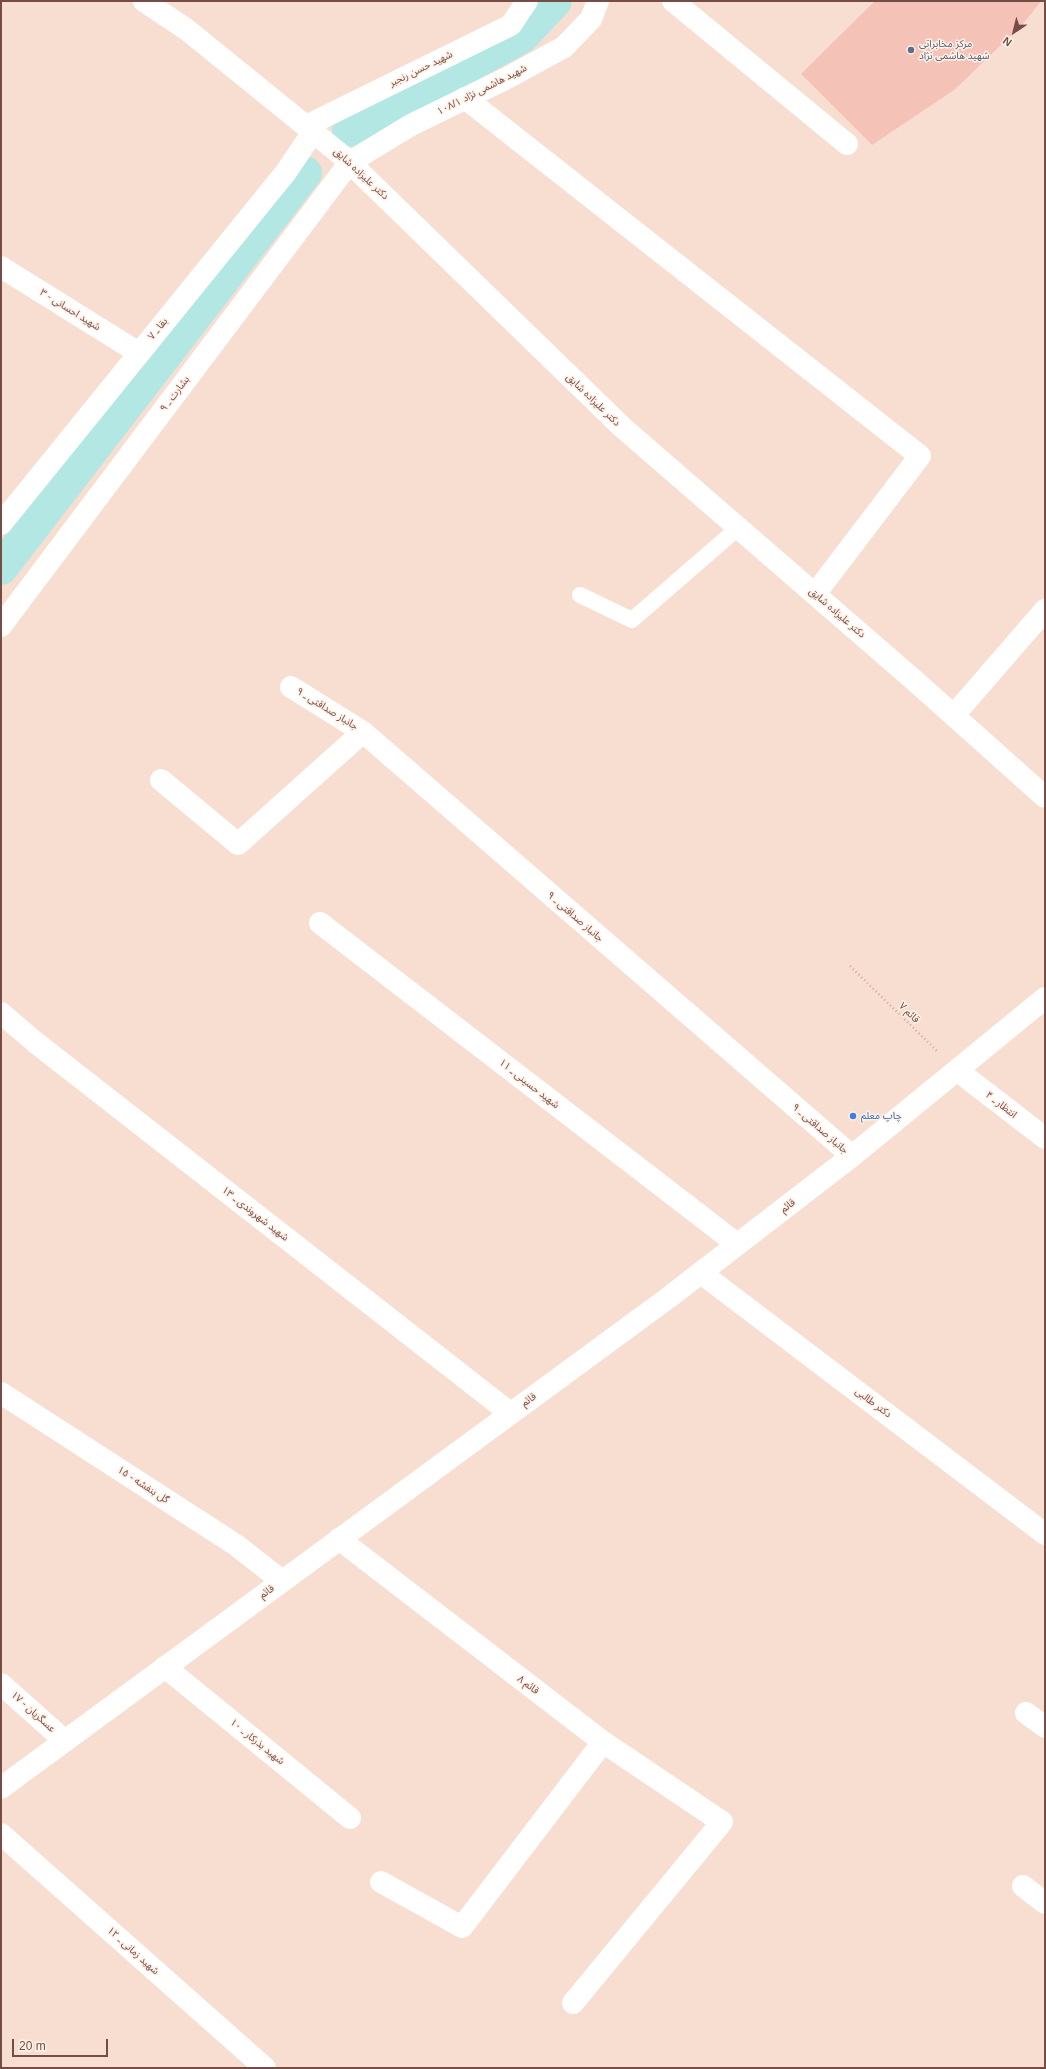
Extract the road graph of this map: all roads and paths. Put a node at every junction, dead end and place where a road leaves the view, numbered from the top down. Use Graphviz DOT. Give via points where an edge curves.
graph roads {
  1 [pos="144,1"];
  2 [pos="527,1"];
  3 [pos="598,1"];
  4 [pos="673,1"];
  5 [pos="465,98"];
  6 [pos="309,129"];
  7 [pos="847,144"];
  8 [pos="350,162"];
  9 [pos="1,267"];
  10 [pos="139,353"];
  11 [pos="1,524"];
  12 [pos="738,528"];
  13 [pos="814,594"];
  14 [pos="580,595"];
  15 [pos="1045,610"];
  16 [pos="1,626"];
  17 [pos="291,687"];
  18 [pos="954,716"];
  19 [pos="363,732"];
  20 [pos="161,780"];
  21 [pos="1045,797"];
  22 [pos="320,923"];
  23 [pos="850,966"];
  24 [pos="1045,998"];
  25 [pos="1,1012"];
  26 [pos="958,1071"];
  27 [pos="1045,1138"];
  28 [pos="852,1156"];
  29 [pos="737,1244"];
  30 [pos="701,1272"];
  31 [pos="1,1394"];
  32 [pos="510,1413"];
  33 [pos="1045,1534"];
  34 [pos="338,1540"];
  35 [pos="282,1581"];
  36 [pos="165,1667"];
  37 [pos="1,1684"];
  38 [pos="1026,1713"];
  39 [pos="1045,1727"];
  40 [pos="64,1741"];
  41 [pos="603,1742"];
  42 [pos="1,1788"];
  43 [pos="350,1818"];
  44 [pos="1,1834"];
  45 [pos="381,1882"];
  46 [pos="1023,1886"];
  47 [pos="1045,1903"];
  48 [pos="573,2003"];
  49 [pos="266,2068"];
  1 -- 6 [label="street, دکتر علیزاده شایق" via="186,29"];
  2 -- 6 [label="street, شهید حسن رنجبر" via="512,25"];
  3 -- 5 [label="street, شهید هاشمی نژاد ۱۰۸/۱" via="591,19 564,46"];
  4 -- 7 [label="street"];
  5 -- 8 [label="street, شهید هاشمی نژاد ۱۰۸/۱" via="411,125"];
  5 -- 13 [label="street" via="920,456"];
  6 -- 8 [label="street, دکتر علیزاده شایق"];
  6 -- 10 [label="street, بقا ـ ۷" via="286,172"];
  8 -- 12 [label="street, دکتر علیزاده شایق" via="622,427"];
  8 -- 16 [label="street, بشارت ـ ۹"];
  9 -- 10 [label="street, شهید احسانی - ۳"];
  10 -- 11 [label="street, بقا ـ ۷"];
  12 -- 13 [label="street, دکتر علیزاده شایق"];
  12 -- 14 [label="lane" via="632,620"];
  13 -- 18 [label="street, دکتر علیزاده شایق"];
  15 -- 18 [label="street"];
  17 -- 19 [label="street, جانباز صداقتی ـ ۹"];
  18 -- 21 [label="street, دکتر علیزاده شایق"];
  19 -- 20 [label="street" via="238,844"];
  19 -- 28 [label="street, جانباز صداقتی ـ ۹"];
  22 -- 29 [label="street, شهید حسینی ـ ۱۱"];
  23 -- 26 [label="path, قائم ۷"];
  24 -- 26 [label="street, قائم"];
  25 -- 32 [label="street, شهید شهروندی ـ ۱۳" via="35,1042"];
  26 -- 27 [label="street, انتظار ـ ۴"];
  26 -- 28 [label="street, قائم"];
  28 -- 29 [label="street, قائم"];
  29 -- 30 [label="street, قائم"];
  30 -- 32 [label="street, قائم"];
  30 -- 33 [label="street, دکتر طالبی"];
  31 -- 35 [label="street, گل بنفشه - ۱۵" via="236,1545"];
  32 -- 34 [label="street, قائم"];
  34 -- 35 [label="street, قائم"];
  34 -- 41 [label="street, قائم ۸"];
  35 -- 36 [label="street, قائم"];
  36 -- 40 [label="street, قائم"];
  36 -- 43 [label="street, شهید بذرکار ـ ۱۰"];
  37 -- 40 [label="street, عسگریان - ۱۷"];
  38 -- 39 [label="street"];
  40 -- 42 [label="street, قائم"];
  41 -- 45 [label="street" via="462,1927"];
  41 -- 48 [label="street, قائم ۸" via="722,1822"];
  44 -- 49 [label="street, شهید زمانی ـ ۱۲"];
  46 -- 47 [label="street"];
}
